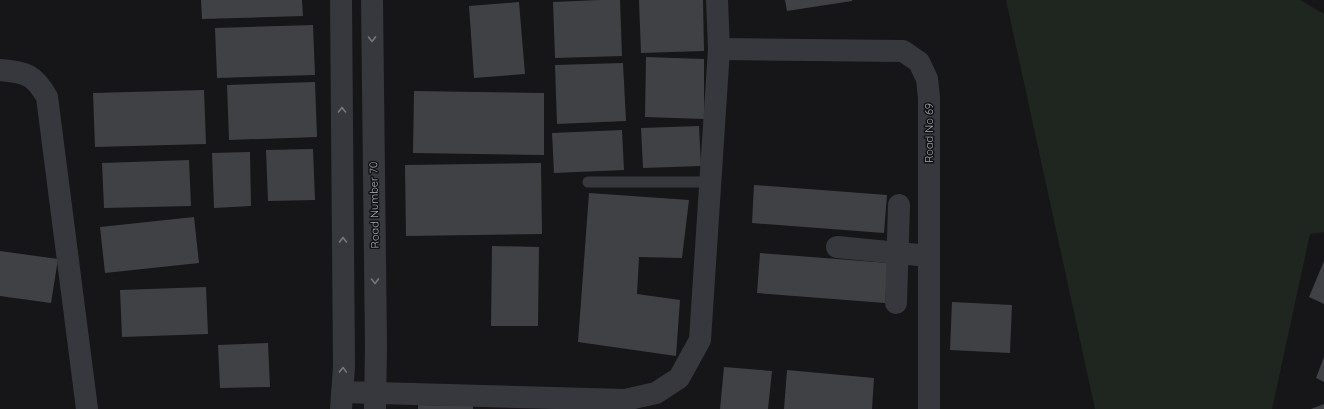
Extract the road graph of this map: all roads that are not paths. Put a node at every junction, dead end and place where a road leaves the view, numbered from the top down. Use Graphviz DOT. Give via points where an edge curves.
graph roads {
  1 [pos="341,0"];
  2 [pos="372,0"];
  3 [pos="717,0"];
  4 [pos="719,48"];
  5 [pos="0,70"];
  6 [pos="588,182"];
  7 [pos="710,182"];
  8 [pos="899,205"];
  9 [pos="837,247"];
  10 [pos="898,253"];
  11 [pos="929,256"];
  12 [pos="929,299"];
  13 [pos="342,401"];
  14 [pos="375,401"];
  15 [pos="87,409"];
  16 [pos="929,409"];
  13 -- 1 [label="street, one-way" via="344,367"];
  2 -- 14 [label="street, Road Number 70, one-way"];
  3 -- 4 [label="street"];
  4 -- 7 [label="street"];
  4 -- 11 [label="street, Road No 69" via="903,51 919,62 927,79 929,98"];
  5 -- 15 [label="street" via="24,73 39,84 47,97"];
  6 -- 7 [label="lane"];
  7 -- 14 [label="street" via="700,340 679,378 656,393 625,400"];
  8 -- 10 [label="street"];
  9 -- 10 [label="street"];
  10 -- 11 [label="street"];
  10 -- 12 [label="street" via="896,300"];
  11 -- 12 [label="street, Road No 69"];
  12 -- 16 [label="street, Road No 69"];
  13 -- 14 [label="street"];
}
